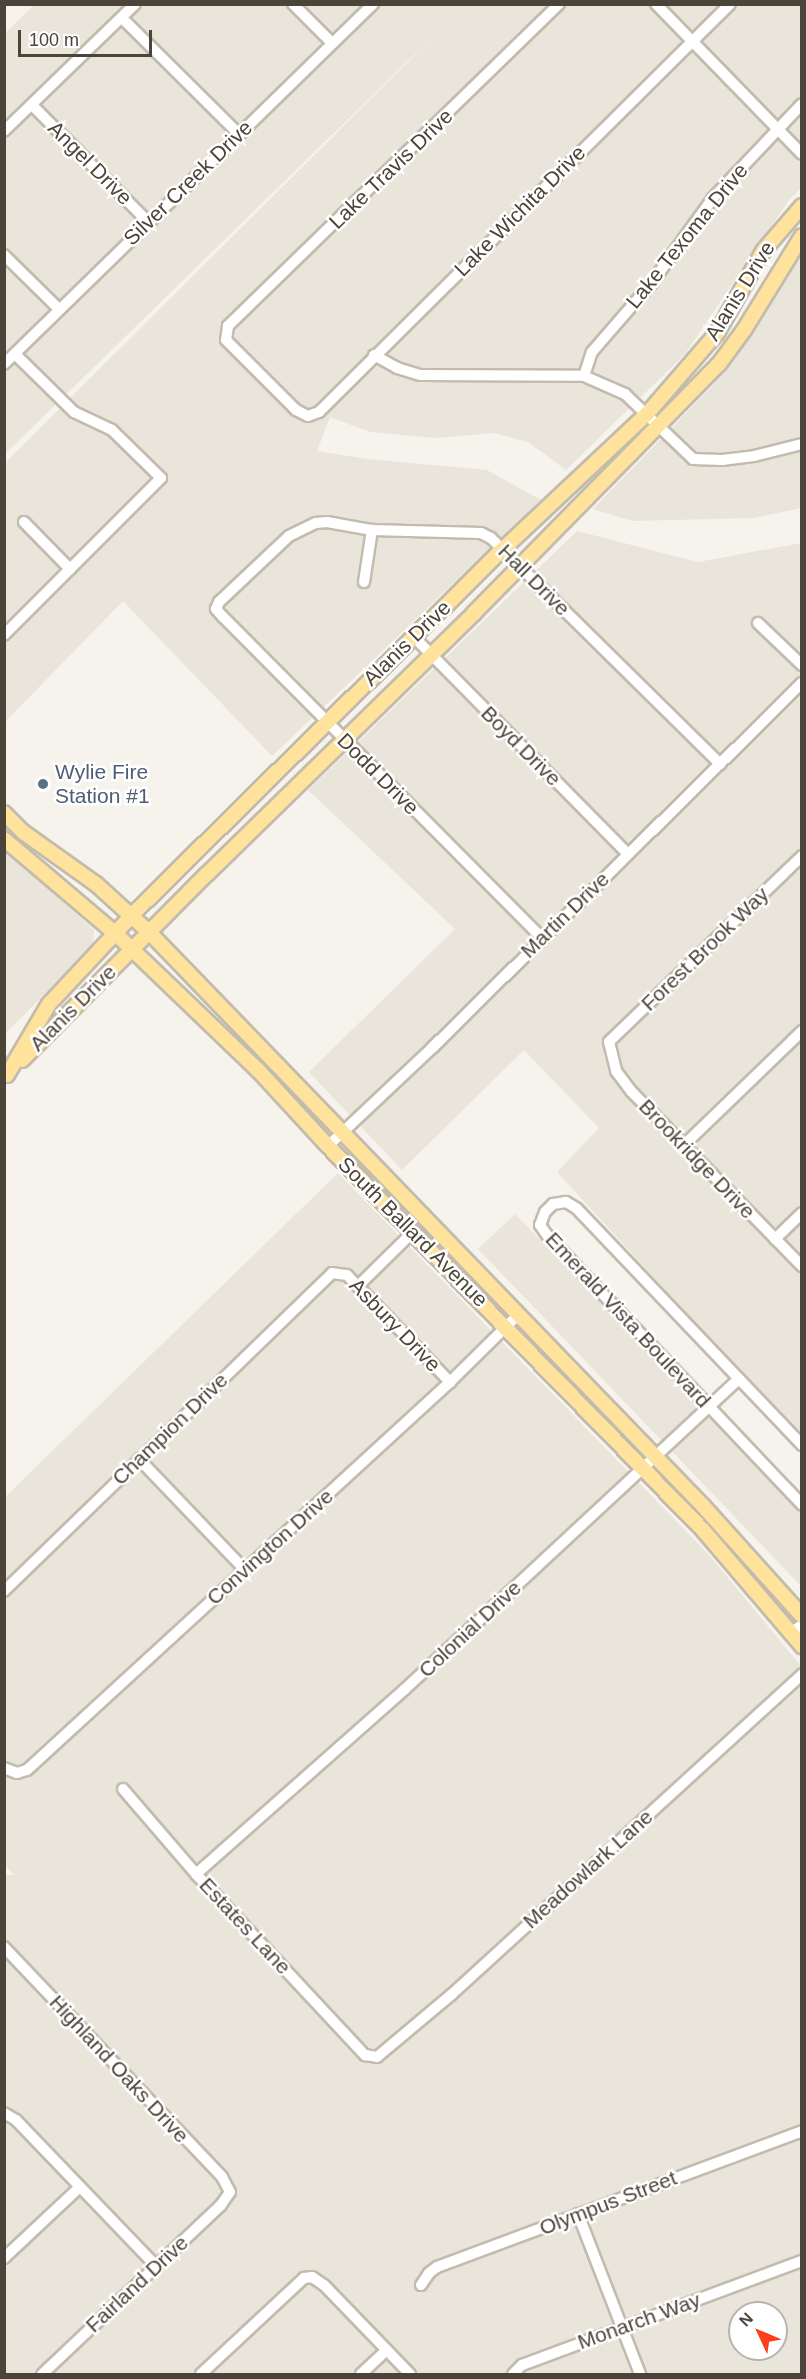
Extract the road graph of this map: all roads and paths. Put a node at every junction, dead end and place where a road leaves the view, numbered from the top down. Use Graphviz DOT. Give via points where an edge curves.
graph roads {
  1 [pos="135,4"];
  2 [pos="293,4"];
  3 [pos="373,4"];
  4 [pos="559,4"];
  5 [pos="656,4"];
  6 [pos="730,4"];
  7 [pos="122,18"];
  8 [pos="692,42"];
  9 [pos="332,43"];
  10 [pos="801,104"];
  11 [pos="32,105"];
  12 [pos="776,129"];
  13 [pos="4,131"];
  14 [pos="239,134"];
  15 [pos="801,154"];
  16 [pos="801,207"];
  17 [pos="148,222"];
  18 [pos="801,236"];
  19 [pos="4,255"];
  20 [pos="58,309"];
  21 [pos="15,354"];
  22 [pos="374,355"];
  23 [pos="4,364"];
  24 [pos="584,376"];
  25 [pos="647,414"];
  26 [pos="308,416"];
  27 [pos="660,425"];
  28 [pos="801,444"];
  29 [pos="24,522"];
  30 [pos="372,530"];
  31 [pos="502,549"];
  32 [pos="520,567"];
  33 [pos="70,569"];
  34 [pos="364,582"];
  35 [pos="216,609"];
  36 [pos="758,623"];
  37 [pos="4,635"];
  38 [pos="414,638"];
  39 [pos="432,655"];
  40 [pos="801,665"];
  41 [pos="801,683"];
  42 [pos="326,722"];
  43 [pos="344,740"];
  44 [pos="720,765"];
  45 [pos="5,815"];
  46 [pos="4,839"];
  47 [pos="628,854"];
  48 [pos="801,856"];
  49 [pos="132,915"];
  50 [pos="149,932"];
  51 [pos="116,934"];
  52 [pos="541,937"];
  53 [pos="132,950"];
  54 [pos="801,1031"];
  55 [pos="609,1042"];
  56 [pos="6,1076"];
  57 [pos="341,1133"];
  58 [pos="684,1145"];
  59 [pos="328,1146"];
  60 [pos="801,1213"];
  61 [pos="413,1232"];
  62 [pos="775,1239"];
  63 [pos="801,1266"];
  64 [pos="337,1272"];
  65 [pos="358,1286"];
  66 [pos="518,1315"];
  67 [pos="506,1327"];
  68 [pos="739,1379"];
  69 [pos="450,1382"];
  70 [pos="709,1406"];
  71 [pos="801,1445"];
  72 [pos="139,1459"];
  73 [pos="656,1459"];
  74 [pos="643,1470"];
  75 [pos="801,1505"];
  76 [pos="245,1570"];
  77 [pos="4,1591"];
  78 [pos="801,1616"];
  79 [pos="796,1629"];
  80 [pos="801,1646"];
  81 [pos="801,1674"];
  82 [pos="4,1768"];
  83 [pos="123,1789"];
  84 [pos="196,1874"];
  85 [pos="6,1951"];
  86 [pos="371,2058"];
  87 [pos="4,2113"];
  88 [pos="801,2131"];
  89 [pos="80,2187"];
  90 [pos="230,2192"];
  91 [pos="578,2214"];
  92 [pos="4,2258"];
  93 [pos="801,2261"];
  94 [pos="156,2265"];
  95 [pos="421,2285"];
  96 [pos="621,2328"];
  97 [pos="387,2350"];
  98 [pos="42,2374"];
  99 [pos="201,2374"];
  100 [pos="361,2374"];
  101 [pos="410,2374"];
  102 [pos="513,2374"];
  103 [pos="640,2374"];
  1 -- 7 [label="street"];
  2 -- 9 [label="street"];
  3 -- 9 [label="street, Silver Creek Drive"];
  4 -- 26 [label="street, Lake Travis Drive" via="228,326 225,334 230,345 296,410"];
  5 -- 8 [label="street"];
  6 -- 8 [label="street, Lake Wichita Drive"];
  7 -- 11 [label="street"];
  7 -- 14 [label="street"];
  8 -- 12 [label="street"];
  8 -- 22 [label="street, Lake Wichita Drive"];
  9 -- 14 [label="street, Silver Creek Drive"];
  10 -- 12 [label="street, Lake Texoma Drive"];
  11 -- 13 [label="street"];
  11 -- 17 [label="street, Angel Drive"];
  12 -- 15 [label="street"];
  12 -- 24 [label="street, Lake Texoma Drive" via="713,198 651,284 596,347"];
  14 -- 17 [label="street, Silver Creek Drive"];
  16 -- 25 [label="main road, Alanis Drive" via="764,250 717,333"];
  17 -- 20 [label="street, Silver Creek Drive"];
  18 -- 27 [label="main road, Alanis Drive" via="719,364"];
  19 -- 20 [label="street"];
  20 -- 21 [label="street, Silver Creek Drive"];
  21 -- 23 [label="street, Silver Creek Drive"];
  21 -- 33 [label="street" via="74,412 112,429 161,478"];
  22 -- 24 [label="street" via="420,375"];
  22 -- 26 [label="street, Lake Wichita Drive" via="319,412"];
  24 -- 25 [label="street" via="615,387"];
  25 -- 27 [label="street"];
  25 -- 31 [label="main road, Alanis Drive"];
  27 -- 28 [label="street" via="693,459 753,456"];
  27 -- 32 [label="main road, Alanis Drive"];
  29 -- 33 [label="street"];
  30 -- 31 [label="street, Hall Drive" via="482,533"];
  30 -- 34 [label="street"];
  30 -- 35 [label="street, Hall Drive" via="327,522 302,528 289,536"];
  31 -- 32 [label="street, Hall Drive"];
  31 -- 38 [label="main road, Alanis Drive"];
  32 -- 39 [label="main road, Alanis Drive"];
  32 -- 44 [label="street, Hall Drive"];
  33 -- 37 [label="street"];
  35 -- 42 [label="street, Dodd Drive"];
  36 -- 40 [label="street"];
  38 -- 39 [label="street, Boyd Drive"];
  38 -- 42 [label="main road, Alanis Drive"];
  39 -- 43 [label="main road, Alanis Drive"];
  39 -- 47 [label="street, Boyd Drive"];
  41 -- 44 [label="street, Martin Drive"];
  42 -- 43 [label="street, Dodd Drive"];
  42 -- 49 [label="main road, Alanis Drive"];
  43 -- 50 [label="main road, Alanis Drive"];
  43 -- 52 [label="street, Dodd Drive"];
  44 -- 47 [label="street, Martin Drive"];
  45 -- 49 [label="main road, South Ballard Avenue"];
  46 -- 51 [label="main road, South Ballard Avenue"];
  47 -- 52 [label="street, Martin Drive"];
  48 -- 55 [label="street, Forest Brook Way"];
  49 -- 50 [label="main road, South Ballard Avenue"];
  49 -- 51 [label="main road, Alanis Drive"];
  50 -- 53 [label="main road, Alanis Drive"];
  50 -- 57 [label="main road, South Ballard Avenue"];
  51 -- 53 [label="main road, South Ballard Avenue"];
  51 -- 56 [label="main road, Alanis Drive" via="49,1004"];
  52 -- 57 [label="street, Martin Drive"];
  53 -- 56 [label="main road, Alanis Drive"];
  53 -- 59 [label="main road, South Ballard Avenue" via="258,1070"];
  54 -- 58 [label="street"];
  55 -- 58 [label="street, Brookridge Drive" via="616,1071"];
  57 -- 59 [label="street, Martin Drive"];
  57 -- 66 [label="main road, South Ballard Avenue"];
  58 -- 62 [label="street, Brookridge Drive"];
  59 -- 61 [label="main road, South Ballard Avenue"];
  60 -- 62 [label="street"];
  61 -- 65 [label="street"];
  61 -- 67 [label="main road, South Ballard Avenue"];
  62 -- 63 [label="street, Brookridge Drive"];
  64 -- 65 [label="street, Asbury Drive" via="347,1275"];
  64 -- 72 [label="street, Champion Drive" via="327,1275"];
  65 -- 69 [label="street, Asbury Drive"];
  66 -- 67 [label="street, Convington Drive"];
  66 -- 73 [label="main road, South Ballard Avenue"];
  67 -- 69 [label="street, Convington Drive"];
  67 -- 74 [label="main road, South Ballard Avenue"];
  68 -- 70 [label="street, Colonial Drive"];
  68 -- 70 [label="street, Emerald Vista Boulevard" via="576,1208 566,1202 553,1204 540,1225 547,1235"];
  68 -- 71 [label="street, Emerald Vista Boulevard"];
  69 -- 76 [label="street, Convington Drive"];
  70 -- 73 [label="street, Colonial Drive"];
  70 -- 75 [label="street, Emerald Vista Boulevard"];
  72 -- 76 [label="street"];
  72 -- 77 [label="street, Champion Drive"];
  73 -- 74 [label="street, Colonial Drive"];
  73 -- 78 [label="main road, South Ballard Avenue"];
  74 -- 79 [label="main road, South Ballard Avenue"];
  74 -- 84 [label="street, Colonial Drive"];
  76 -- 82 [label="street, Convington Drive" via="27,1770 17,1773"];
  79 -- 80 [label="main road, South Ballard Avenue"];
  81 -- 86 [label="street, Meadowlark Lane" via="451,1995"];
  83 -- 84 [label="street, Estates Lane"];
  84 -- 86 [label="street, Estates Lane" via="364,2055"];
  85 -- 90 [label="street, Highland Oaks Drive" via="222,2177"];
  87 -- 89 [label="street" via="16,2120"];
  88 -- 91 [label="street, Olympus Street"];
  89 -- 92 [label="street"];
  89 -- 94 [label="street"];
  90 -- 94 [label="street, Fairland Drive"];
  91 -- 95 [label="street, Olympus Street" via="437,2267"];
  91 -- 96 [label="street"];
  93 -- 96 [label="street, Monarch Way"];
  94 -- 98 [label="street, Fairland Drive"];
  96 -- 102 [label="street, Monarch Way" via="522,2365"];
  96 -- 103 [label="street"];
  97 -- 99 [label="street" via="324,2285 312,2277 303,2278"];
  97 -- 100 [label="street"];
  97 -- 101 [label="street"];
}
